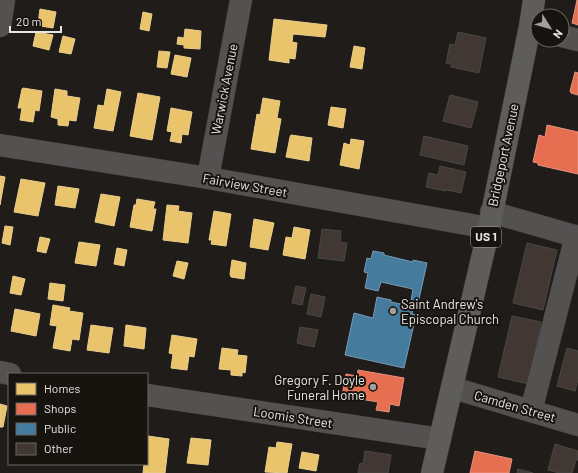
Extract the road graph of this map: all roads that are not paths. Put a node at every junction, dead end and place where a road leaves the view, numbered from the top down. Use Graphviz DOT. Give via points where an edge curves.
graph roads {
  1 [pos="4,0"];
  2 [pos="241,0"];
  3 [pos="0,26"];
  4 [pos="530,45"];
  5 [pos="0,145"];
  6 [pos="208,178"];
  7 [pos="490,220"];
  8 [pos="577,237"];
  9 [pos="453,388"];
  10 [pos="148,395"];
  11 [pos="531,411"];
  12 [pos="578,425"];
  13 [pos="440,439"];
  14 [pos="432,473"];
  1 -- 3 [label="street"];
  2 -- 6 [label="street, Warwick Avenue"];
  4 -- 7 [label="main road, Bridgeport Avenue / US 1"];
  5 -- 6 [label="street, Fairview Street"];
  6 -- 7 [label="street, Fairview Street"];
  7 -- 8 [label="street, Fairview Street"];
  7 -- 9 [label="main road, Bridgeport Avenue / US 1"];
  8 -- 11 [label="street"];
  9 -- 11 [label="street, Camden Street"];
  9 -- 13 [label="main road, Bridgeport Avenue / US 1"];
  10 -- 13 [label="street, Loomis Street"];
  11 -- 12 [label="street, Camden Street"];
  13 -- 14 [label="main road, Bridgeport Avenue / US 1"];
}
